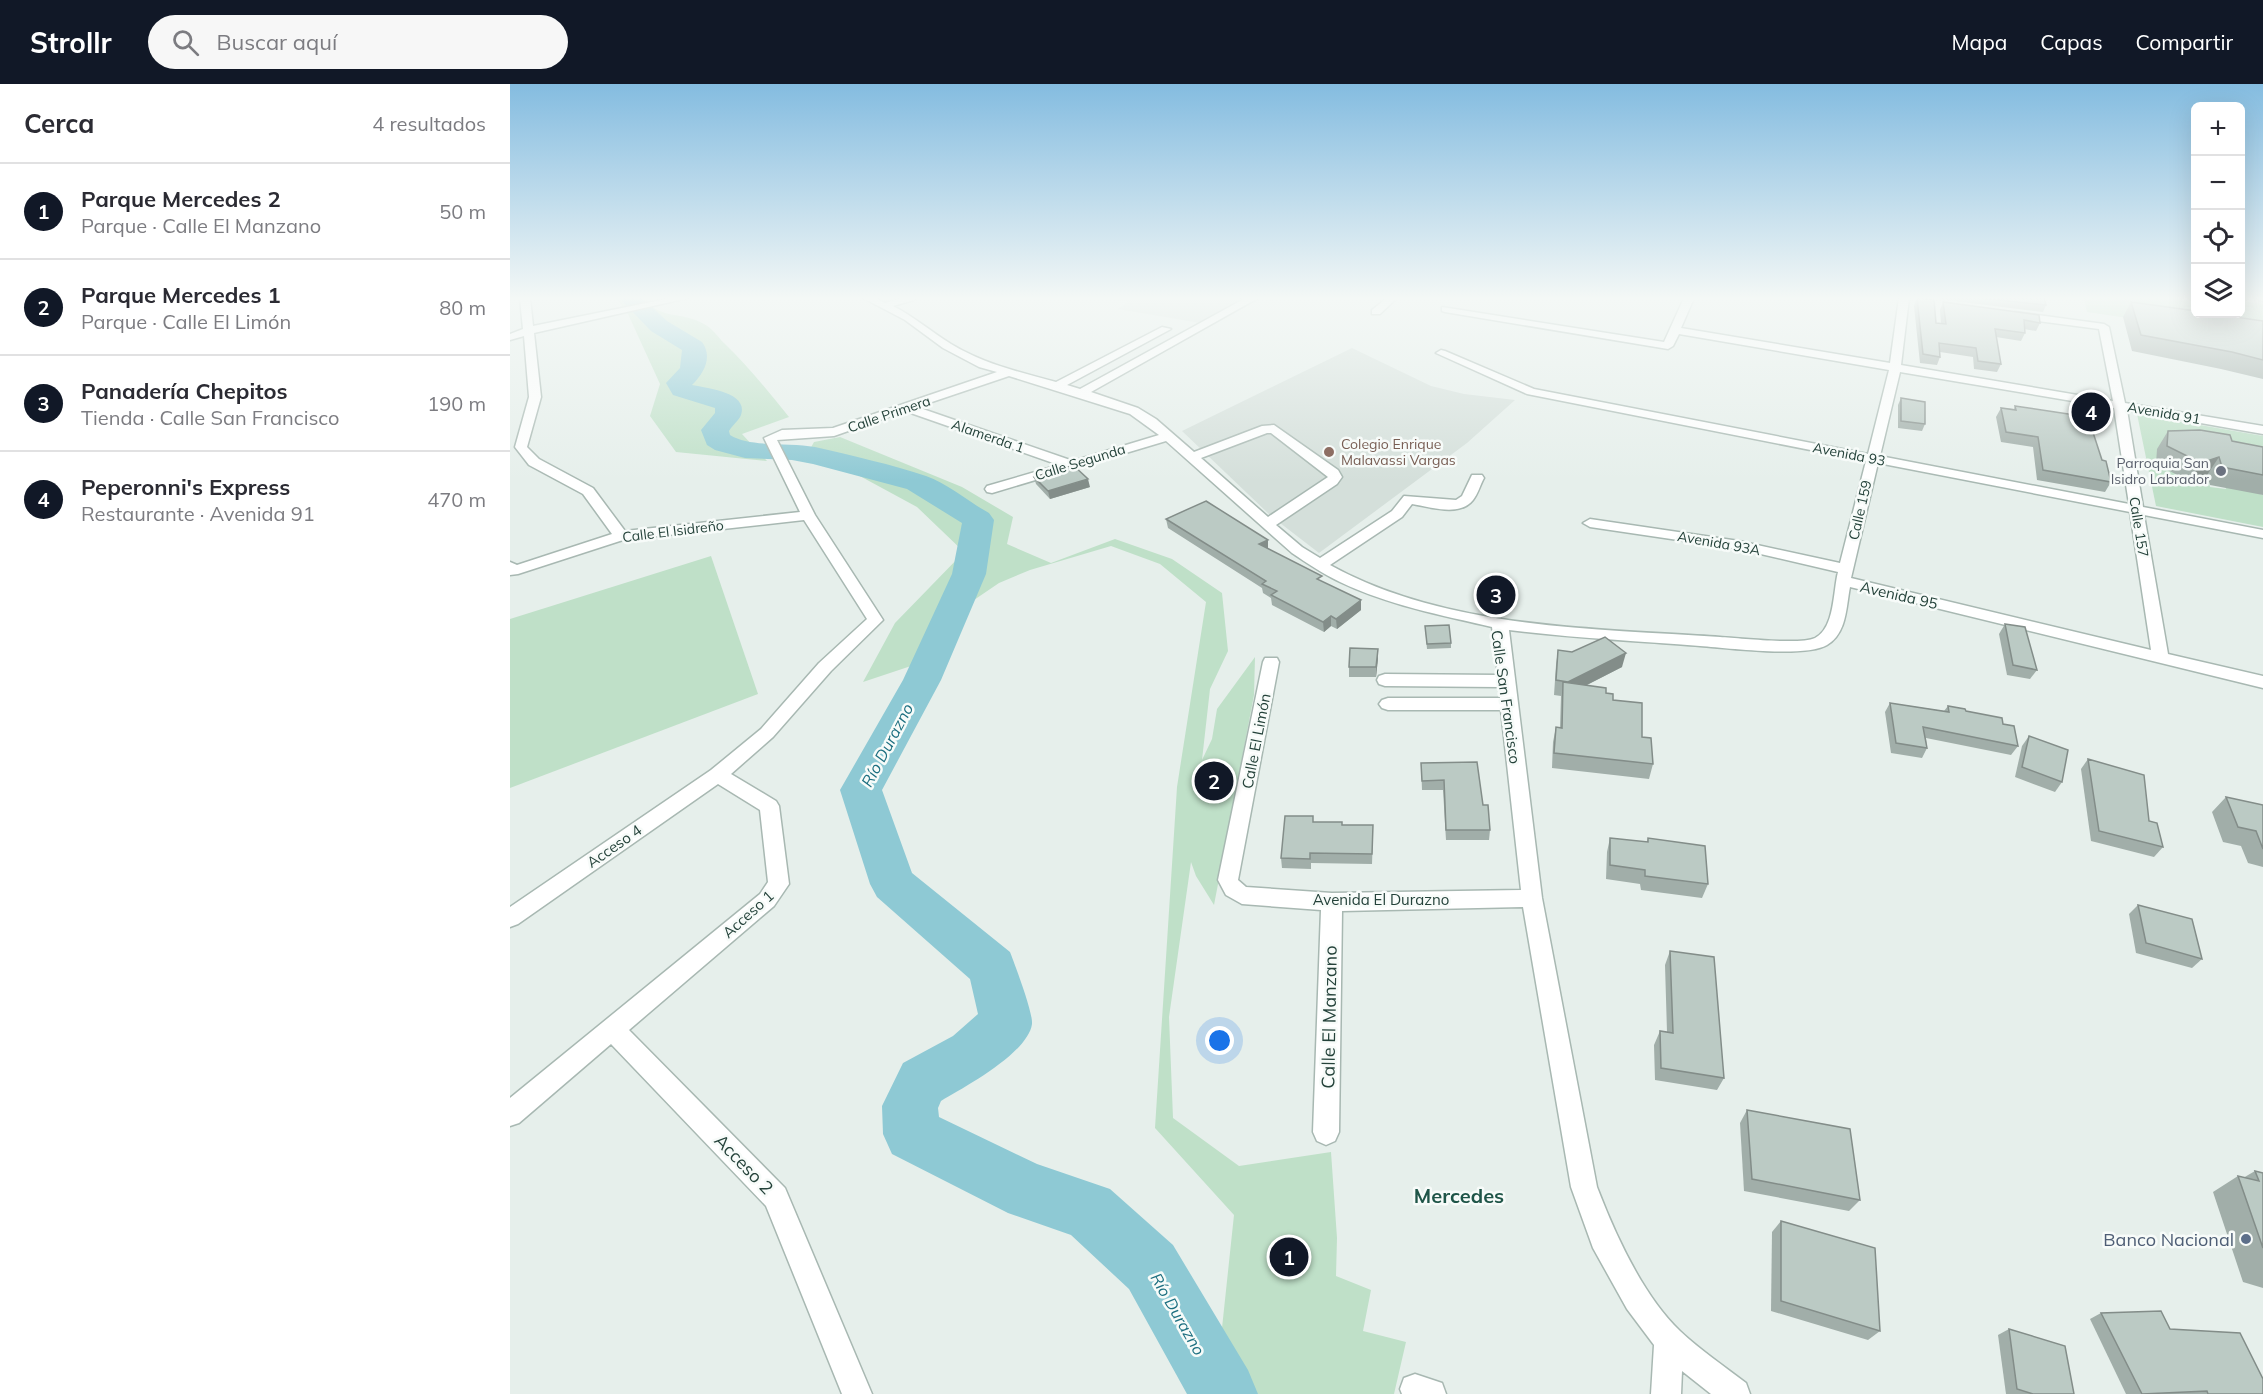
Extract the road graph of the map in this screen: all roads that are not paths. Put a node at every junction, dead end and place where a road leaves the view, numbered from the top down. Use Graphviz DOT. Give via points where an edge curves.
graph roads {
  1 [pos="531,359"];
  2 [pos="970,359"];
  3 [pos="1108,359"];
  4 [pos="1142,359"];
  5 [pos="1456,359"];
  6 [pos="1844,359"];
  7 [pos="1896,359"];
  8 [pos="2111,359"];
  9 [pos="1895,368"];
  10 [pos="1008,372"];
  11 [pos="1057,386"];
  12 [pos="1081,393"];
  13 [pos="2120,406"];
  14 [pos="907,408"];
  15 [pos="2263,430"];
  16 [pos="1167,436"];
  17 [pos="1192,457"];
  18 [pos="1872,459"];
  19 [pos="1070,464"];
  20 [pos="1476,478"];
  21 [pos="1426,488"];
  22 [pos="992,489"];
  23 [pos="1409,499"];
  24 [pos="2136,510"];
  25 [pos="808,515"];
  26 [pos="1590,523"];
  27 [pos="1268,524"];
  28 [pos="2263,534"];
  29 [pos="621,536"];
  30 [pos="1320,565"];
  31 [pos="510,566"];
  32 [pos="1845,575"];
  33 [pos="1500,624"];
  34 [pos="2160,657"];
  35 [pos="1271,662"];
  36 [pos="1385,680"];
  37 [pos="1506,681"];
  38 [pos="2263,682"];
  39 [pos="1388,704"];
  40 [pos="1508,704"];
  41 [pos="718,775"];
  42 [pos="1233,889"];
  43 [pos="1532,898"];
  44 [pos="1332,902"];
  45 [pos="510,918"];
  46 [pos="613,1030"];
  47 [pos="510,1114"];
  48 [pos="1326,1132"];
  49 [pos="1669,1341"];
  50 [pos="857,1394"];
  51 [pos="1666,1394"];
  52 [pos="1736,1394"];
  1 -- 29 [label="street" via="536,398 523,429 521,447 534,462 588,491"];
  2 -- 10 [label="street, Calle San Francisco"];
  3 -- 11 [label="street"];
  4 -- 12 [label="street"];
  5 -- 18 [label="street, Avenida 93" via="1531,392"];
  6 -- 9 [label="street, Avenida 91"];
  7 -- 9 [label="street, Calle 159"];
  8 -- 13 [label="street, Calle 157"];
  9 -- 13 [label="street, Avenida 91"];
  9 -- 18 [label="street, Calle 159"];
  10 -- 11 [label="street, Calle San Francisco"];
  10 -- 14 [label="street, Calle Primera"];
  11 -- 12 [label="street, Calle San Francisco"];
  12 -- 16 [label="street, Calle San Francisco" via="1134,411"];
  13 -- 15 [label="street, Avenida 91"];
  13 -- 24 [label="street, Calle 157"];
  14 -- 19 [label="street, Alamerda 1"];
  14 -- 25 [label="street, Calle Primera" via="834,432 770,438"];
  16 -- 17 [label="street, Calle San Francisco"];
  16 -- 19 [label="street, Calle Segunda"];
  17 -- 27 [label="street, Calle San Francisco"];
  17 -- 27 [label="street" via="1274,429 1334,473 1332,481"];
  18 -- 24 [label="street, Avenida 93"];
  18 -- 32 [label="street, Calle 159"];
  19 -- 22 [label="street, Calle Segunda"];
  20 -- 23 [label="street" via="1467,499 1459,504"];
  21 -- 23 [label="street"];
  23 -- 30 [label="street" via="1397,514"];
  24 -- 28 [label="street, Avenida 93"];
  24 -- 34 [label="street, Calle 157"];
  25 -- 29 [label="street, Calle El Isidreño"];
  25 -- 41 [label="street" via="875,620 825,667 767,733"];
  26 -- 32 [label="street, Avenida 93A" via="1739,544"];
  27 -- 30 [label="street, Calle San Francisco"];
  29 -- 31 [label="street, Calle El Isidreño" via="513,571"];
  30 -- 33 [label="street, Calle San Francisco" via="1402,601"];
  32 -- 33 [label="street, Avenida 95" via="1833,629 1820,642 1809,645 1567,632"];
  32 -- 34 [label="street, Avenida 95"];
  33 -- 37 [label="street, Calle San Francisco"];
  34 -- 38 [label="street, Avenida 95"];
  35 -- 42 [label="street, Calle El Limón" via="1228,880"];
  36 -- 37 [label="street"];
  37 -- 40 [label="street, Calle San Francisco"];
  39 -- 40 [label="street"];
  40 -- 43 [label="street, Calle San Francisco"];
  41 -- 45 [label="street, Acceso 4"];
  41 -- 46 [label="street, Acceso 1" via="769,806 779,885"];
  42 -- 44 [label="street, Avenida El Durazno" via="1242,895"];
  43 -- 44 [label="street, Avenida El Durazno"];
  43 -- 49 [label="street, Calle San Francisco" via="1584,1187 1603,1238 1637,1299"];
  44 -- 48 [label="street, Calle El Manzano"];
  46 -- 47 [label="street, Acceso 1"];
  46 -- 50 [label="street, Acceso 2" via="776,1197"];
  49 -- 51 [label="street"];
  49 -- 52 [label="street, Calle San Francisco"];
}
